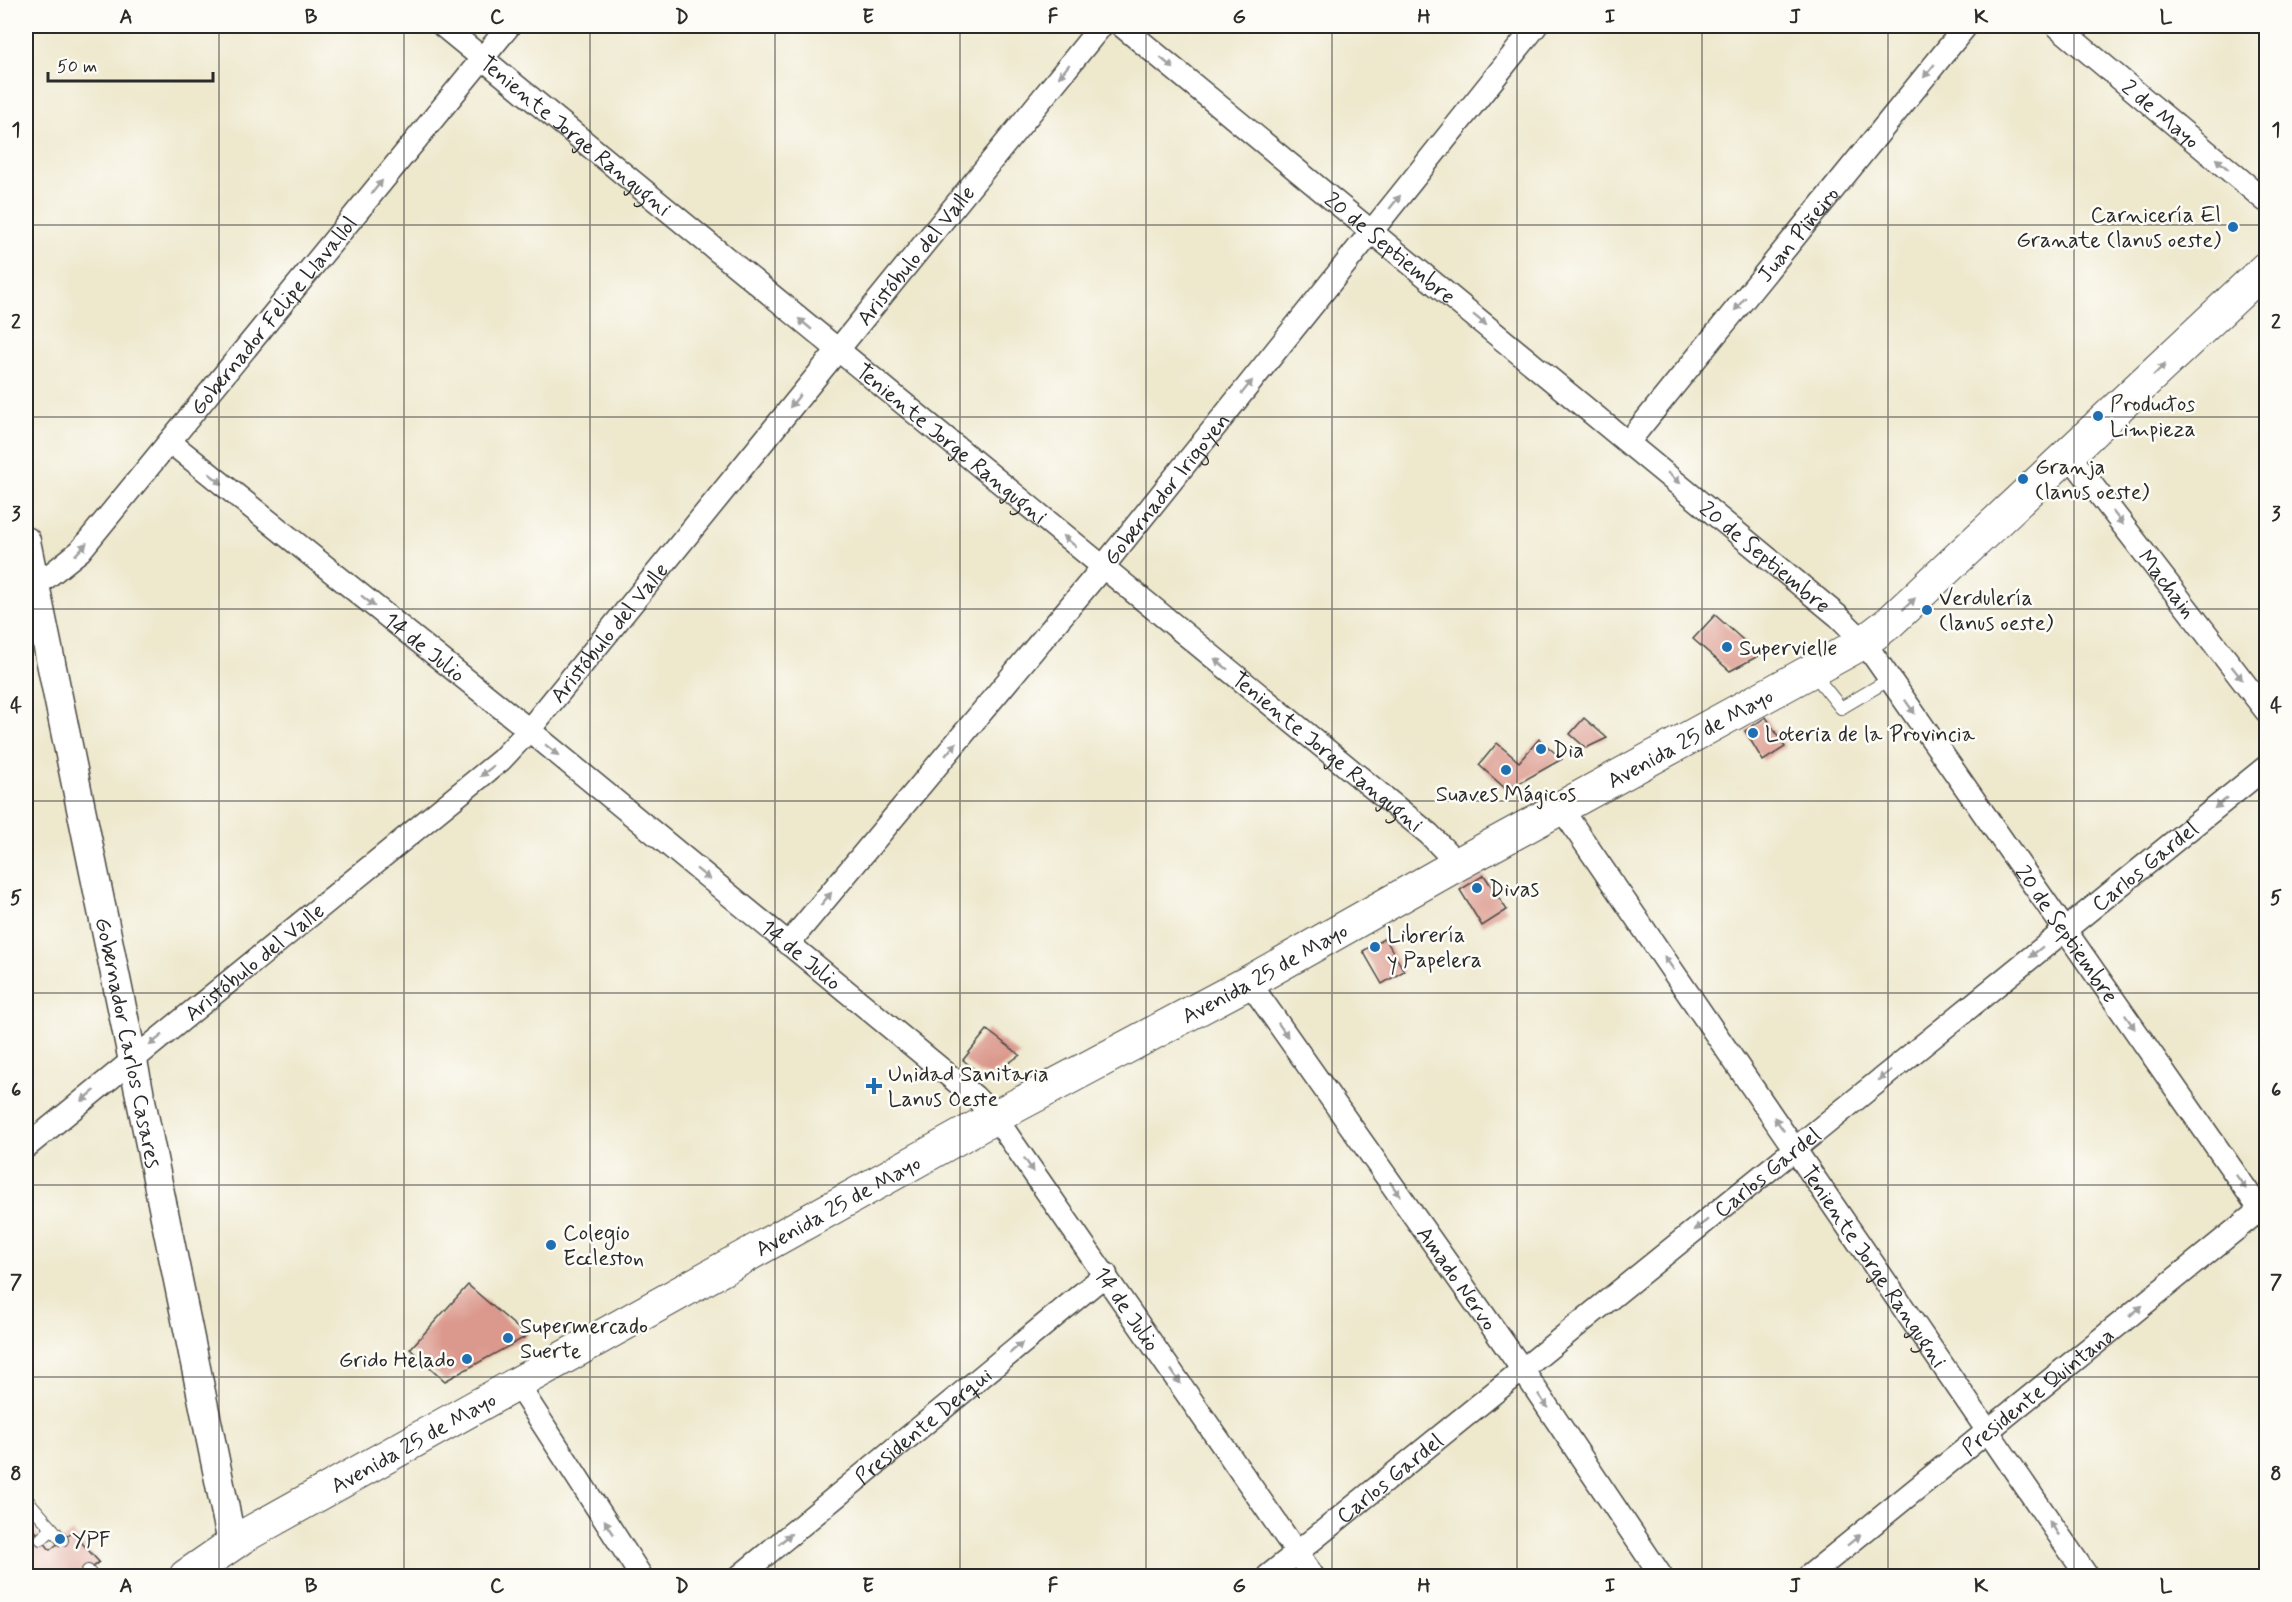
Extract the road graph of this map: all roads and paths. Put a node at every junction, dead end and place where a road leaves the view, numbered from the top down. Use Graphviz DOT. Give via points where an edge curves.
graph roads {
  1 [pos="444,26"];
  2 [pos="509,26"];
  3 [pos="1101,26"];
  4 [pos="1122,26"];
  5 [pos="1536,26"];
  6 [pos="1966,26"];
  7 [pos="2056,26"];
  8 [pos="483,57"];
  9 [pos="2266,201"];
  10 [pos="1371,232"];
  11 [pos="2266,268"];
  12 [pos="836,350"];
  13 [pos="1629,441"];
  14 [pos="170,442"];
  15 [pos="2069,455"];
  16 [pos="26,541"];
  17 [pos="1102,568"];
  18 [pos="31,590"];
  19 [pos="1864,642"];
  20 [pos="1813,672"];
  21 [pos="1890,679"];
  22 [pos="2266,711"];
  23 [pos="529,730"];
  24 [pos="2266,766"];
  25 [pos="1562,808"];
  26 [pos="1458,864"];
  27 [pos="2065,928"];
  28 [pos="788,944"];
  29 [pos="1249,982"];
  30 [pos="133,1059"];
  31 [pos="995,1117"];
  32 [pos="26,1147"];
  33 [pos="1796,1148"];
  34 [pos="2265,1211"];
  35 [pos="1106,1274"];
  36 [pos="1522,1369"];
  37 [pos="517,1384"];
  38 [pos="1987,1431"];
  39 [pos="26,1502"];
  40 [pos="52,1529"];
  41 [pos="41,1539"];
  42 [pos="62,1540"];
  43 [pos="232,1543"];
  44 [pos="1296,1553"];
  45 [pos="186,1576"];
  46 [pos="641,1576"];
  47 [pos="740,1576"];
  48 [pos="1268,1576"];
  49 [pos="1313,1576"];
  50 [pos="1661,1576"];
  51 [pos="1809,1576"];
  52 [pos="2087,1576"];
  1 -- 8 [label="street, Teniente Jorge Rangugni"];
  2 -- 8 [label="street, Gobernador Felipe Llavallol"];
  3 -- 12 [label="street, Aristóbulo del Valle, one-way"];
  4 -- 10 [label="street, 20 de Septiembre, one-way"];
  10 -- 5 [label="street, Gobernador Irigoyen, one-way"];
  6 -- 13 [label="street, Juan Piñeiro, one-way"];
  9 -- 7 [label="street, 2 de Mayo, one-way"];
  12 -- 8 [label="street, Teniente Jorge Rangugni, one-way"];
  14 -- 8 [label="street, Gobernador Felipe Llavallol, one-way"];
  10 -- 13 [label="street, 20 de Septiembre, one-way"];
  17 -- 10 [label="street, Gobernador Irigoyen, one-way"];
  15 -- 11 [label="main road, Avenida 25 de Mayo, one-way"];
  17 -- 12 [label="street, Teniente Jorge Rangugni, one-way"];
  12 -- 23 [label="street, Aristóbulo del Valle, one-way"];
  13 -- 19 [label="street, 20 de Septiembre, one-way"];
  18 -- 14 [label="street, Gobernador Felipe Llavallol, one-way" via="80,551"];
  14 -- 23 [label="street, 14 de Julio, one-way"];
  19 -- 15 [label="main road, Avenida 25 de Mayo, one-way"];
  15 -- 22 [label="street, Machain, one-way"];
  16 -- 18 [label="street, Gobernador Carlos Casares"];
  26 -- 17 [label="street, Teniente Jorge Rangugni, one-way" via="1429,834"];
  28 -- 17 [label="street, Gobernador Irigoyen, one-way"];
  18 -- 30 [label="street, Gobernador Carlos Casares"];
  19 -- 20 [label="main road, Avenida 25 de Mayo"];
  19 -- 21 [label="street, 20 de Septiembre"];
  20 -- 21 [label="lane" via="1841,708"];
  20 -- 25 [label="main road, Avenida 25 de Mayo"];
  21 -- 27 [label="street, 20 de Septiembre, one-way"];
  23 -- 28 [label="street, 14 de Julio, one-way"];
  23 -- 30 [label="street, Aristóbulo del Valle, one-way" via="501,760"];
  24 -- 27 [label="street, Carlos Gardel, one-way"];
  25 -- 26 [label="main road, Avenida 25 de Mayo"];
  33 -- 25 [label="street, Teniente Jorge Rangugni, one-way"];
  26 -- 29 [label="main road, Avenida 25 de Mayo"];
  27 -- 33 [label="street, Carlos Gardel, one-way"];
  27 -- 34 [label="street, 20 de Septiembre, one-way"];
  28 -- 31 [label="street, 14 de Julio"];
  29 -- 31 [label="main road, Avenida 25 de Mayo"];
  29 -- 36 [label="street, Amado Nervo, one-way"];
  30 -- 32 [label="street, Aristóbulo del Valle, one-way"];
  30 -- 43 [label="street, Gobernador Carlos Casares"];
  31 -- 35 [label="street, 14 de Julio, one-way"];
  31 -- 37 [label="main road, Avenida 25 de Mayo"];
  33 -- 36 [label="street, Carlos Gardel, one-way"];
  33 -- 38 [label="street, Teniente Jorge Rangugni"];
  38 -- 34 [label="street, Presidente Quintana, one-way"];
  35 -- 44 [label="street, 14 de Julio, one-way"];
  47 -- 35 [label="street, Presidente Derqui, one-way"];
  36 -- 44 [label="street, Carlos Gardel"];
  36 -- 50 [label="street, Amado Nervo, one-way"];
  37 -- 43 [label="main road, Avenida 25 de Mayo"];
  46 -- 37 [label="street, one-way"];
  51 -- 38 [label="street, Presidente Quintana, one-way"];
  52 -- 38 [label="street, Teniente Jorge Rangugni, one-way"];
  39 -- 40 [label="lane"];
  40 -- 41 [label="lane"];
  40 -- 42 [label="lane"];
  43 -- 45 [label="main road, Avenida 25 de Mayo"];
  44 -- 48 [label="street, Carlos Gardel"];
  44 -- 49 [label="street, 14 de Julio"];
}
